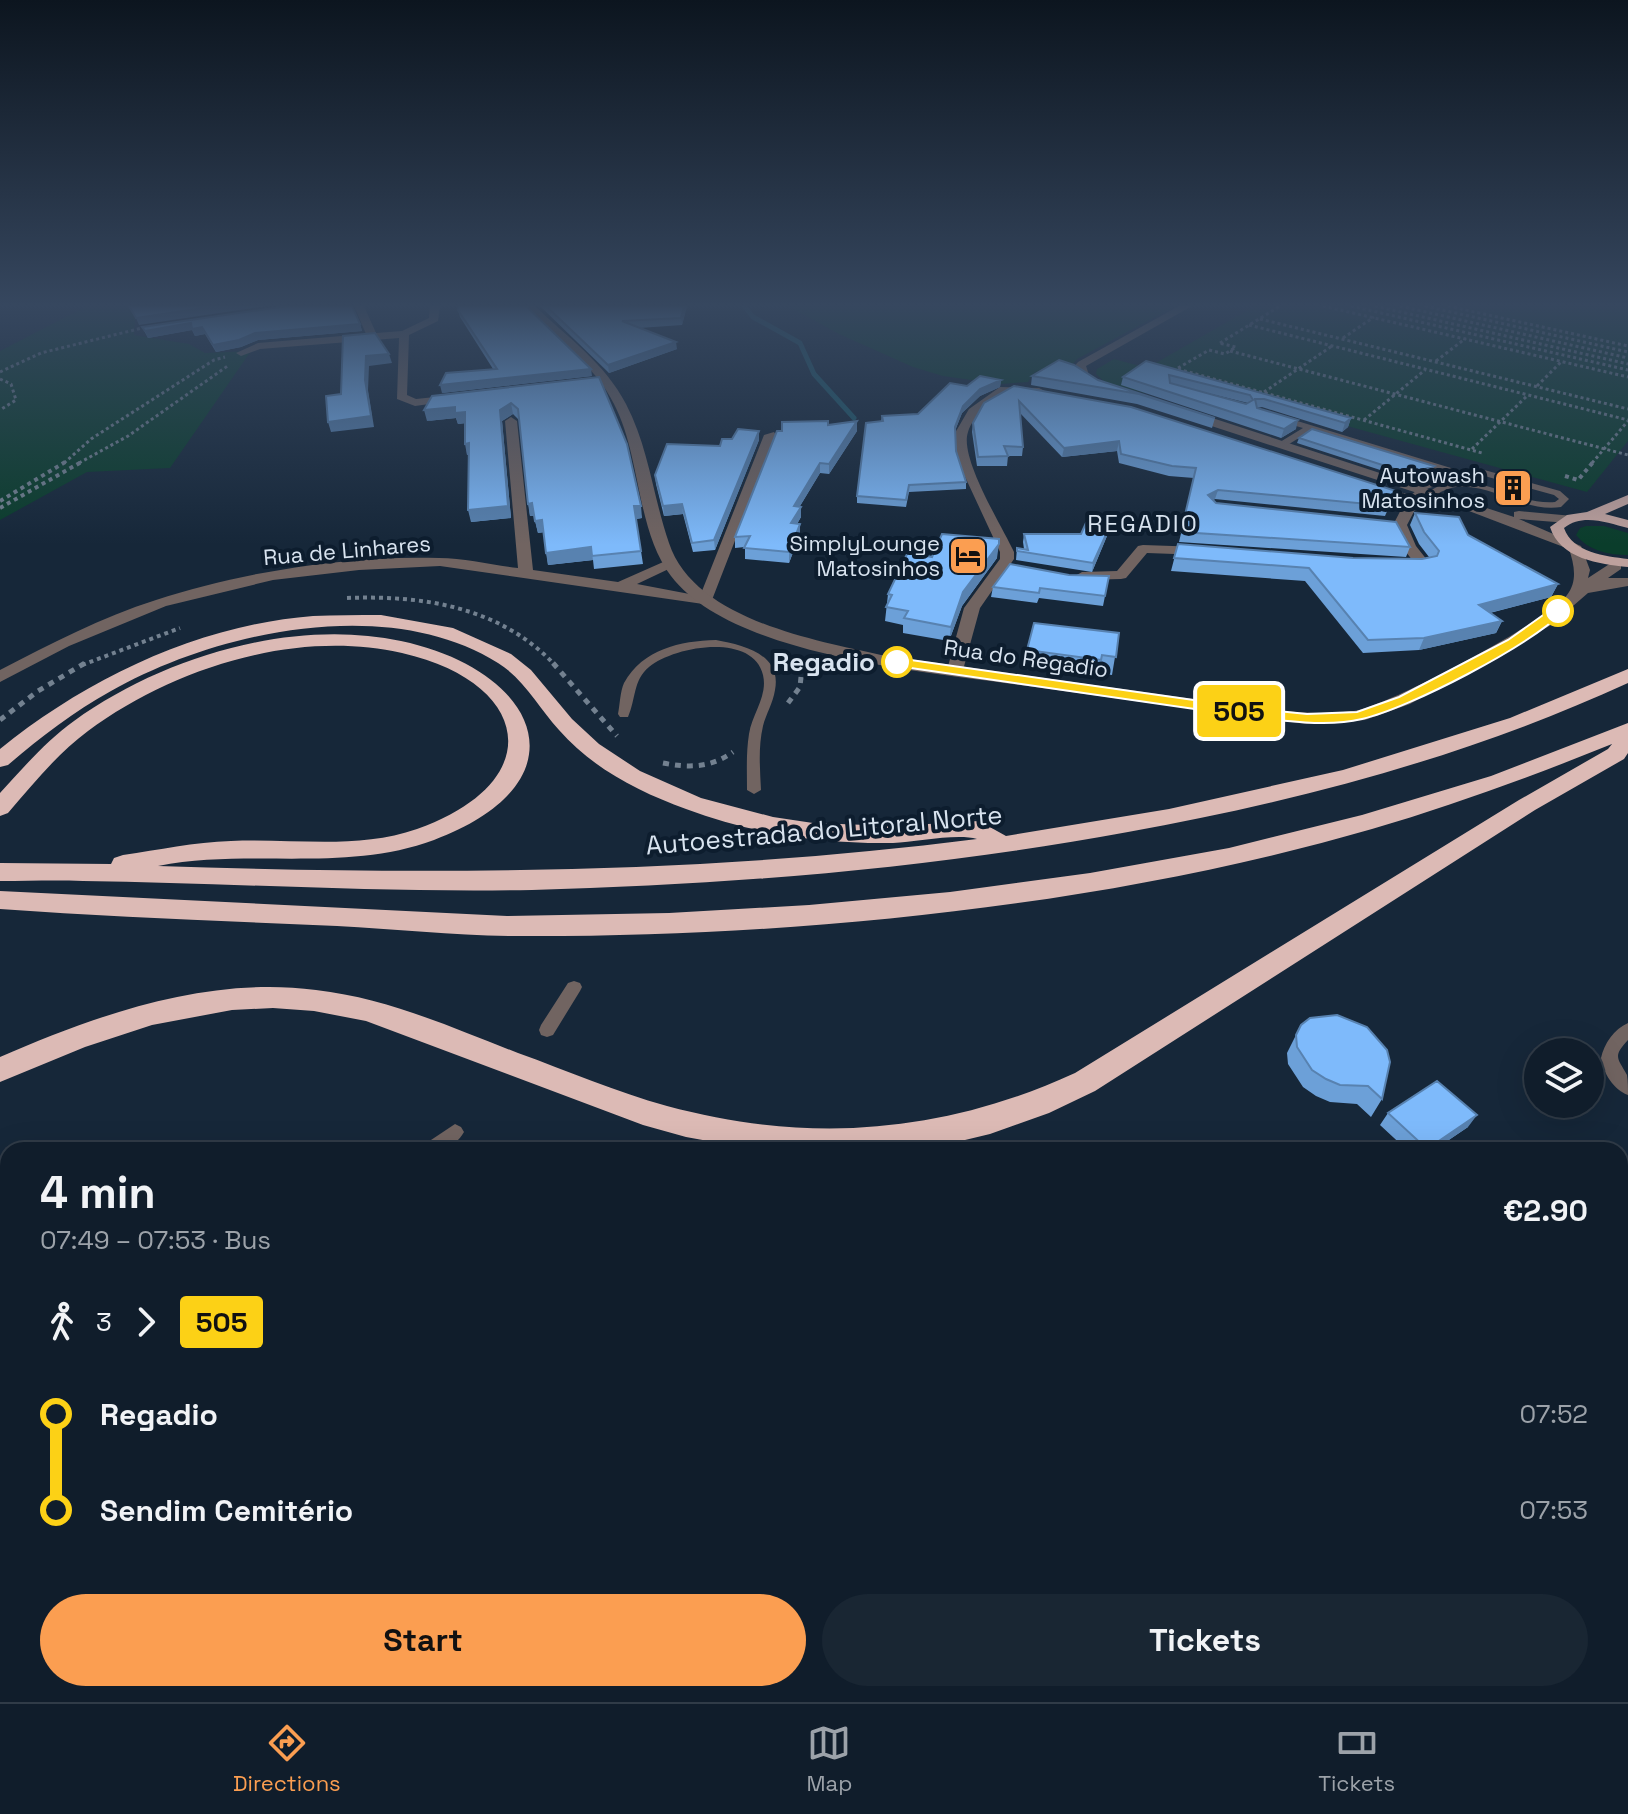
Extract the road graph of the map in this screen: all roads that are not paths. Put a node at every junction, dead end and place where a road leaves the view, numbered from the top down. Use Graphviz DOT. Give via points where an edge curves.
graph roads {
  1 [pos="402,385"];
  2 [pos="608,385"];
  3 [pos="1105,385"];
  4 [pos="1116,390"];
  5 [pos="1057,394"];
  6 [pos="474,396"];
  7 [pos="1176,410"];
  8 [pos="1270,416"];
  9 [pos="511,421"];
  10 [pos="1187,427"];
  11 [pos="1309,428"];
  12 [pos="770,435"];
  13 [pos="1283,444"];
  14 [pos="1490,482"];
  15 [pos="1515,489"];
  16 [pos="1419,491"];
  17 [pos="1529,493"];
  18 [pos="1628,499"];
  19 [pos="1453,500"];
  20 [pos="1575,518"];
  21 [pos="1628,524"];
  22 [pos="1577,549"];
  23 [pos="1223,552"];
  24 [pos="670,563"];
  25 [pos="1386,564"];
  26 [pos="1625,566"];
  27 [pos="526,575"];
  28 [pos="1070,575"];
  29 [pos="1628,582"];
  30 [pos="621,586"];
  31 [pos="1575,595"];
  32 [pos="705,602"];
  33 [pos="955,670"];
  34 [pos="1628,675"];
  35 [pos="0,677"];
  36 [pos="624,714"];
  37 [pos="1628,730"];
  38 [pos="1628,737"];
  39 [pos="0,760"];
  40 [pos="754,790"];
  41 [pos="0,808"];
  42 [pos="1001,844"];
  43 [pos="7,872"];
  44 [pos="77,872"];
  45 [pos="0,900"];
  46 [pos="574,987"];
  47 [pos="547,1030"];
  48 [pos="1628,1030"];
  49 [pos="0,1070"];
  50 [pos="1628,1088"];
  51 [pos="455,1132"];
  52 [pos="442,1142"];
  53 [pos="825,1142"];
  54 [pos="850,1142"];
  1 -- 6 [label="street" via="401,397 415,403"];
  2 -- 24 [label="street, Rua do Regadio" via="636,440"];
  3 -- 4 [label="street"];
  5 -- 33 [label="street" via="1004,389 973,412 961,433 960,453 1010,566 972,608"];
  7 -- 13 [label="street"];
  8 -- 11 [label="lane"];
  9 -- 27 [label="street"];
  10 -- 16 [label="street"];
  11 -- 13 [label="lane"];
  11 -- 16 [label="lane" via="1448,470"];
  12 -- 32 [label="street"];
  13 -- 16 [label="street"];
  14 -- 15 [label="lane"];
  14 -- 15 [label="lane"];
  14 -- 16 [label="lane"];
  14 -- 16 [label="lane" via="1470,472"];
  15 -- 17 [label="lane"];
  15 -- 17 [label="lane"];
  16 -- 19 [label="street"];
  16 -- 25 [label="street" via="1393,525 1424,565"];
  17 -- 17 [label="lane" via="1542,497"];
  18 -- 20 [label="main road"];
  19 -- 20 [label="street" via="1506,513"];
  19 -- 22 [label="street"];
  20 -- 21 [label="main road"];
  20 -- 22 [label="main road" via="1561,522 1557,533"];
  22 -- 26 [label="main road"];
  22 -- 31 [label="street" via="1583,570"];
  23 -- 28 [label="street" via="1143,549 1121,575"];
  24 -- 30 [label="street"];
  24 -- 32 [label="street, Rua do Regadio"];
  26 -- 31 [label="street, Rua do Regadio"];
  27 -- 30 [label="street, Rua de Linhares"];
  27 -- 35 [label="street, Rua de Linhares" via="440,562 273,576 161,603 63,643"];
  29 -- 31 [label="street, Rua do Regadio" via="1607,583"];
  30 -- 32 [label="street, Rua de Linhares"];
  31 -- 33 [label="street, Rua do Regadio" via="1513,642 1404,700 1359,716 1307,719"];
  32 -- 33 [label="street, Rua do Regadio" via="749,624 827,648"];
  34 -- 42 [label="highway, Autoestrada do Litoral Norte" via="1496,730 1319,784 1154,820"];
  36 -- 40 [label="lane" via="631,679 641,664 663,651 689,644 755,652 768,668 771,692 755,731"];
  37 -- 45 [label="highway" via="1465,791 1319,833 1097,879 930,902 724,919 526,926"];
  38 -- 54 [label="highway" via="1616,754 1061,1095 980,1125"];
  39 -- 42 [label="highway" via="43,721 83,696 172,654 285,626 395,623 449,634 492,651 524,674 573,734 604,759 649,786 700,806 750,822 834,834 906,836 979,829"];
  41 -- 44 [label="highway" via="51,751 99,713 173,676 277,647 344,641 418,651 479,680 504,702 519,728 520,750 505,782 463,816 406,841 361,849 207,850"];
  42 -- 44 [label="highway, Autoestrada do Litoral Norte" via="708,874 531,881 264,880"];
  43 -- 44 [label="highway, Autoestrada do Litoral Norte"];
  46 -- 47 [label="lane"];
  48 -- 50 [label="lane" via="1609,1051 1612,1071"];
  49 -- 53 [label="highway" via="133,1017 206,1002 279,998 367,1010 651,1113 743,1136"];
  51 -- 52 [label="lane"];
}
